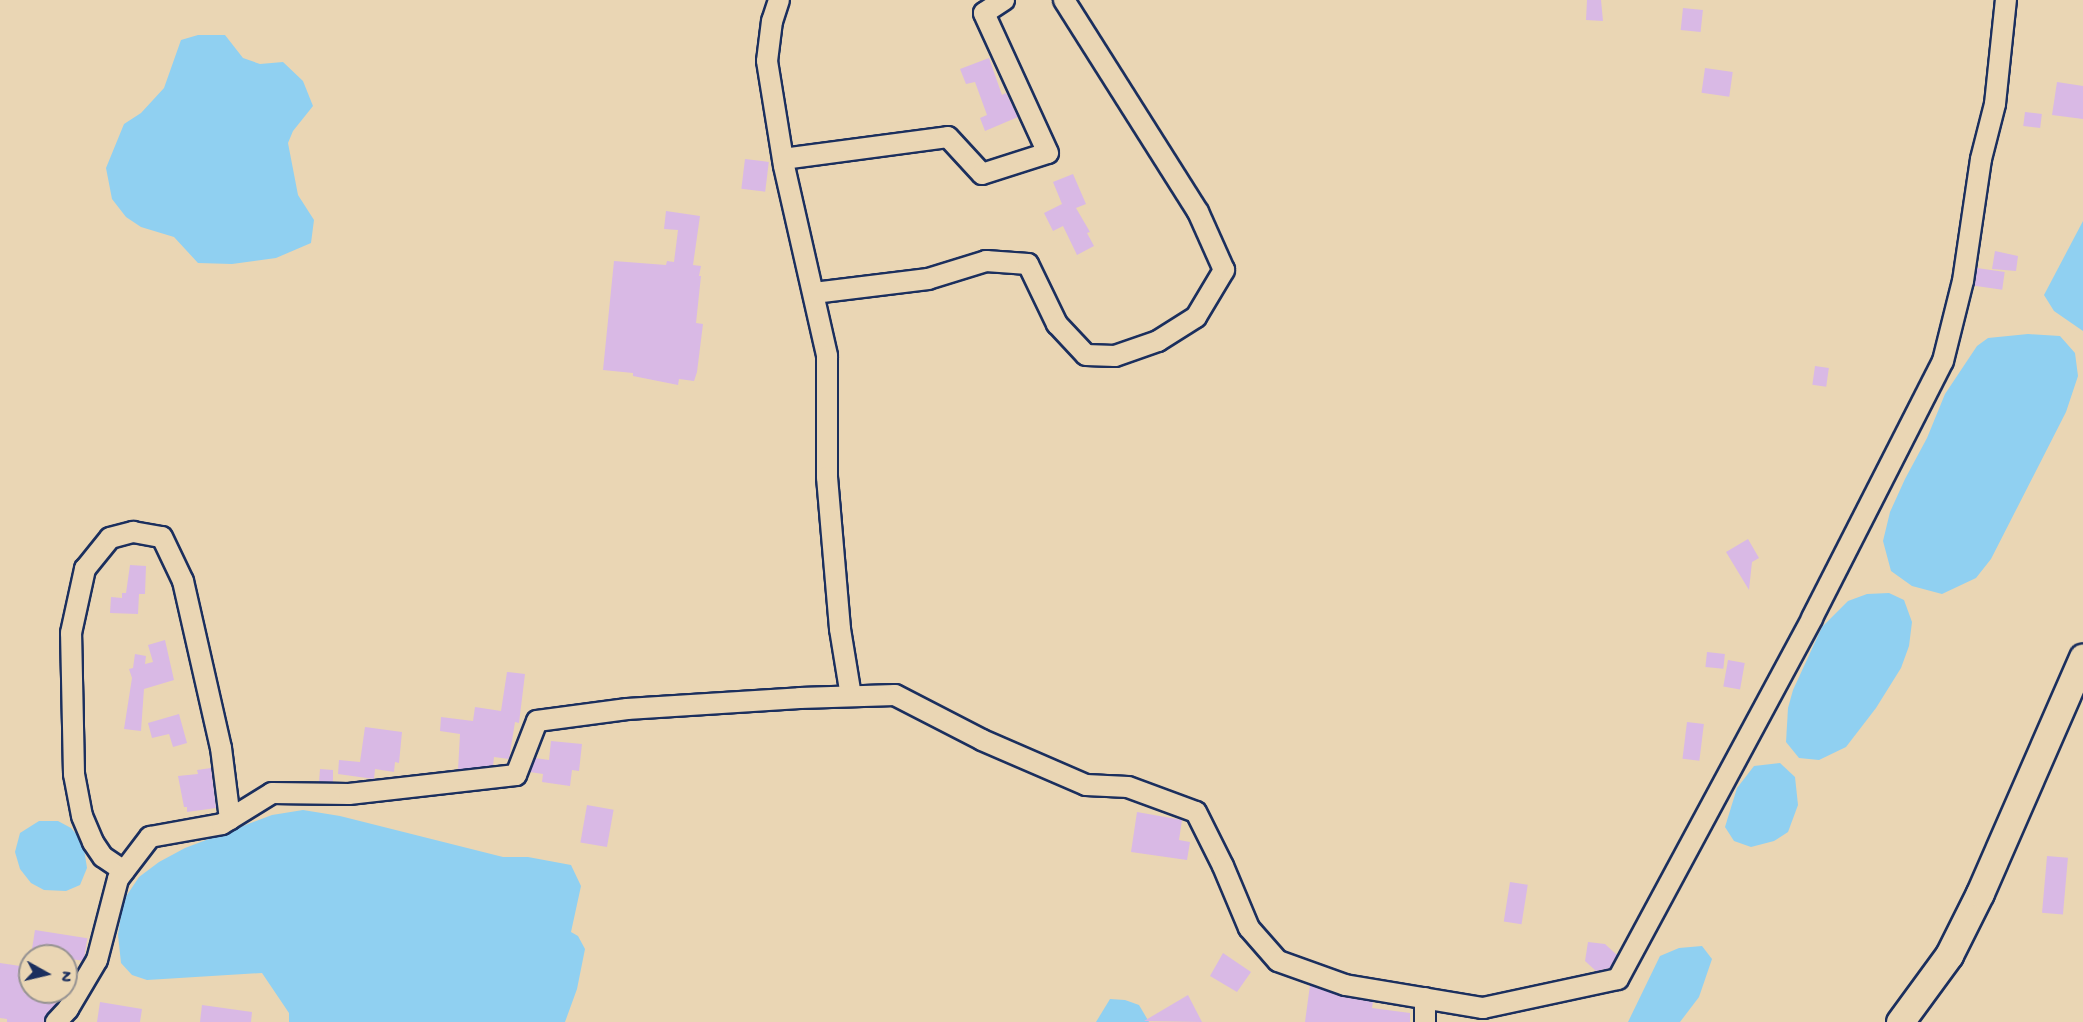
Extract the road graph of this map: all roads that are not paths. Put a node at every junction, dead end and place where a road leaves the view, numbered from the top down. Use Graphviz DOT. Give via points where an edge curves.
graph roads {
  1 [pos="779,0"];
  2 [pos="1004,0"];
  3 [pos="1064,0"];
  4 [pos="2006,0"];
  5 [pos="783,159"];
  6 [pos="813,293"];
  7 [pos="2083,657"];
  8 [pos="851,696"];
  9 [pos="230,819"];
  10 [pos="124,872"];
  11 [pos="1425,999"];
  12 [pos="56,1022"];
  13 [pos="1425,1022"];
  14 [pos="1900,1022"];
  1 -- 5 [label="street" via="767,61"];
  2 -- 5 [label="street" via="984,14 1048,153 982,174 948,136"];
  3 -- 6 [label="street" via="1198,212 1224,270 1196,317 1158,341 1115,356 1086,355 1057,324 1028,264 986,261 928,279"];
  4 -- 11 [label="street" via="1995,104 1981,159 1963,281 1943,362 1812,618 1618,979 1483,1008"];
  5 -- 6 [label="street"];
  6 -- 8 [label="street" via="826,356 827,477 840,629"];
  7 -- 14 [label="street" via="1949,956"];
  8 -- 9 [label="street" via="627,709 537,722 516,775 349,794 272,793"];
  8 -- 11 [label="street" via="895,695 982,740 1086,785 1128,787 1196,812 1224,866 1249,928 1278,961 1345,985"];
  9 -- 10 [label="street" via="222,824 150,837"];
  9 -- 10 [label="street" via="220,748 183,580 162,537 133,532 110,538 85,569 71,633 74,774 82,816 93,842 103,857"];
  10 -- 12 [label="street" via="118,879 97,960"];
  11 -- 13 [label="street"];
}
